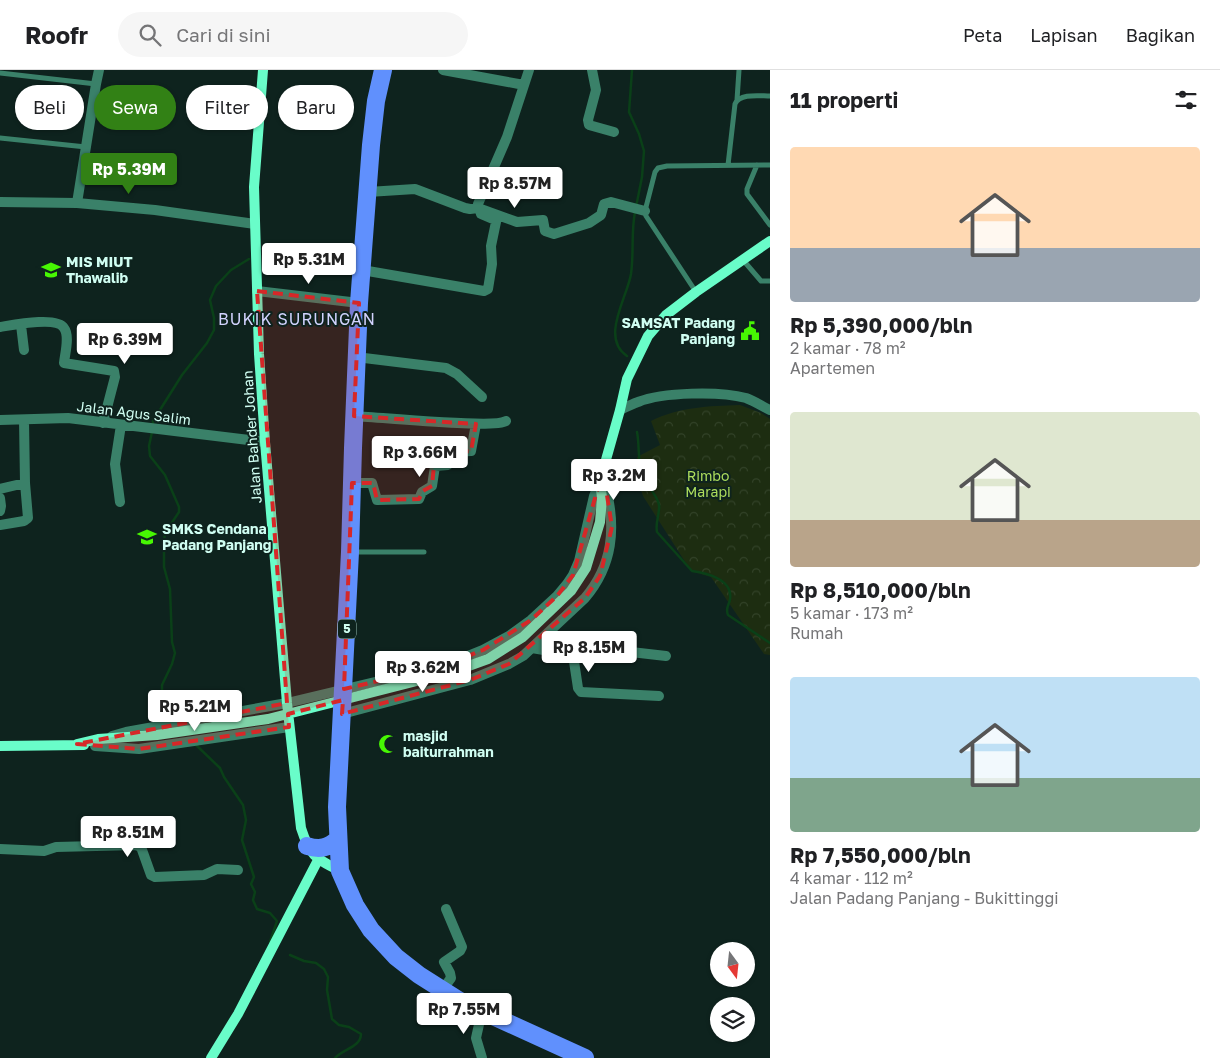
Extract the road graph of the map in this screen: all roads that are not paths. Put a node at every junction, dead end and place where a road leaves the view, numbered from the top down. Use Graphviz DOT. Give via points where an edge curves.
graph roads {
  1 [pos="99,70"];
  2 [pos="263,70"];
  3 [pos="383,70"];
  4 [pos="443,70"];
  5 [pos="529,70"];
  6 [pos="592,70"];
  7 [pos="739,70"];
  8 [pos="0,74"];
  9 [pos="96,84"];
  10 [pos="524,85"];
  11 [pos="770,96"];
  12 [pos="737,100"];
  13 [pos="614,132"];
  14 [pos="0,138"];
  15 [pos="87,147"];
  16 [pos="728,165"];
  17 [pos="757,165"];
  18 [pos="770,165"];
  19 [pos="368,192"];
  20 [pos="0,202"];
  21 [pos="77,203"];
  22 [pos="478,208"];
  23 [pos="645,211"];
  24 [pos="255,224"];
  25 [pos="770,226"];
  26 [pos="770,241"];
  27 [pos="743,259"];
  28 [pos="362,270"];
  29 [pos="770,281"];
  30 [pos="256,291"];
  31 [pos="696,292"];
  32 [pos="359,303"];
  33 [pos="21,325"];
  34 [pos="0,327"];
  35 [pos="24,350"];
  36 [pos="356,357"];
  37 [pos="482,397"];
  38 [pos="620,410"];
  39 [pos="770,410"];
  40 [pos="354,416"];
  41 [pos="0,420"];
  42 [pos="24,420"];
  43 [pos="506,421"];
  44 [pos="103,423"];
  45 [pos="476,424"];
  46 [pos="121,425"];
  47 [pos="265,442"];
  48 [pos="603,480"];
  49 [pos="25,483"];
  50 [pos="352,483"];
  51 [pos="0,489"];
  52 [pos="0,498"];
  53 [pos="120,502"];
  54 [pos="0,511"];
  55 [pos="0,525"];
  56 [pos="350,552"];
  57 [pos="424,552"];
  58 [pos="532,648"];
  59 [pos="573,656"];
  60 [pos="666,656"];
  61 [pos="344,689"];
  62 [pos="659,696"];
  63 [pos="287,703"];
  64 [pos="342,714"];
  65 [pos="289,727"];
  66 [pos="97,743"];
  67 [pos="0,746"];
  68 [pos="338,839"];
  69 [pos="307,846"];
  70 [pos="0,849"];
  71 [pos="318,860"];
  72 [pos="238,870"];
  73 [pos="340,871"];
  74 [pos="446,909"];
  75 [pos="443,989"];
  76 [pos="482,1011"];
  77 [pos="211,1058"];
  78 [pos="482,1058"];
  79 [pos="585,1058"];
  1 -- 9 [label="street"];
  2 -- 24 [label="main road, Jalan Bahder Johan" via="254,188"];
  3 -- 19 [label="highway, 5" via="376,102"];
  4 -- 10 [label="street"];
  5 -- 10 [label="street"];
  6 -- 13 [label="street" via="596,90 589,125"];
  7 -- 12 [label="lane"];
  8 -- 9 [label="lane"];
  9 -- 15 [label="street"];
  10 -- 22 [label="street"];
  11 -- 12 [label="lane"];
  12 -- 16 [label="lane"];
  14 -- 15 [label="lane"];
  15 -- 21 [label="street"];
  16 -- 17 [label="lane"];
  16 -- 23 [label="lane" via="658,168"];
  17 -- 18 [label="lane"];
  17 -- 25 [label="lane" via="747,194"];
  19 -- 22 [label="street" via="415,188 470,209"];
  19 -- 28 [label="highway, 5"];
  20 -- 21 [label="street"];
  21 -- 24 [label="street"];
  22 -- 23 [label="street" via="518,222 543,220 545,231 554,234 597,219 607,202"];
  22 -- 28 [label="street" via="481,214 496,222 488,289"];
  23 -- 31 [label="lane" via="647,220"];
  24 -- 30 [label="main road, Jalan Bahder Johan"];
  26 -- 27 [label="main road"];
  27 -- 29 [label="lane" via="761,281"];
  27 -- 31 [label="main road"];
  28 -- 32 [label="highway, 5"];
  30 -- 32 [label="street"];
  30 -- 47 [label="main road, Jalan Bahder Johan"];
  31 -- 38 [label="main road" via="666,315 648,336 627,379"];
  32 -- 36 [label="highway, 5"];
  33 -- 34 [label="street"];
  33 -- 35 [label="street"];
  33 -- 44 [label="street" via="58,323 66,336 64,362 114,371"];
  36 -- 37 [label="street" via="446,368"];
  36 -- 40 [label="highway, 5"];
  38 -- 39 [label="street" via="646,399 729,394"];
  38 -- 48 [label="main road"];
  40 -- 45 [label="street"];
  40 -- 50 [label="highway, 5"];
  41 -- 42 [label="street, Jalan Agus Salim"];
  42 -- 44 [label="street, Jalan Agus Salim" via="68,418"];
  42 -- 49 [label="street"];
  43 -- 45 [label="street" via="497,425"];
  44 -- 46 [label="street, Jalan Agus Salim"];
  45 -- 50 [label="street" via="471,451 455,452 448,465 435,466 432,487 422,492 419,499 377,500 372,483"];
  46 -- 47 [label="street, Jalan Agus Salim"];
  46 -- 53 [label="street" via="115,464"];
  47 -- 63 [label="main road, Jalan Bahder Johan"];
  48 -- 58 [label="street" via="612,534 600,576 585,598"];
  48 -- 61 [label="street" via="594,496 573,575 558,596 531,620 483,650 446,665"];
  48 -- 66 [label="main road" via="603,522 593,561 582,586 529,640 491,664 454,678 273,723"];
  49 -- 51 [label="street"];
  49 -- 55 [label="street" via="28,518"];
  50 -- 56 [label="highway, 5"];
  52 -- 54 [label="street"];
  56 -- 57 [label="lane"];
  56 -- 61 [label="highway, 5"];
  58 -- 59 [label="street"];
  58 -- 64 [label="street" via="509,664 470,680"];
  59 -- 60 [label="street" via="596,648"];
  59 -- 62 [label="street" via="581,692"];
  61 -- 63 [label="street"];
  61 -- 64 [label="highway, 5"];
  63 -- 65 [label="main road, Jalan Bahder Johan"];
  63 -- 66 [label="street" via="126,732"];
  64 -- 68 [label="highway, 5"];
  65 -- 66 [label="street" via="139,750"];
  65 -- 69 [label="main road, Jalan Bahder Johan" via="301,828"];
  66 -- 67 [label="main road"];
  68 -- 69 [label="highway" via="319,849"];
  68 -- 73 [label="highway, 5"];
  69 -- 71 [label="main road, Jalan Bahder Johan"];
  70 -- 72 [label="street" via="44,852 56,847 136,845 141,847 151,875 155,877 204,875 217,869"];
  71 -- 73 [label="main road, Jalan Bahder Johan"];
  71 -- 77 [label="main road" via="238,1014"];
  73 -- 75 [label="highway, 5" via="355,905 371,930 396,957"];
  74 -- 75 [label="street" via="462,947 444,962 451,978"];
  75 -- 76 [label="highway, 5"];
  76 -- 78 [label="street" via="476,1038"];
  76 -- 79 [label="highway, 5"];
}
